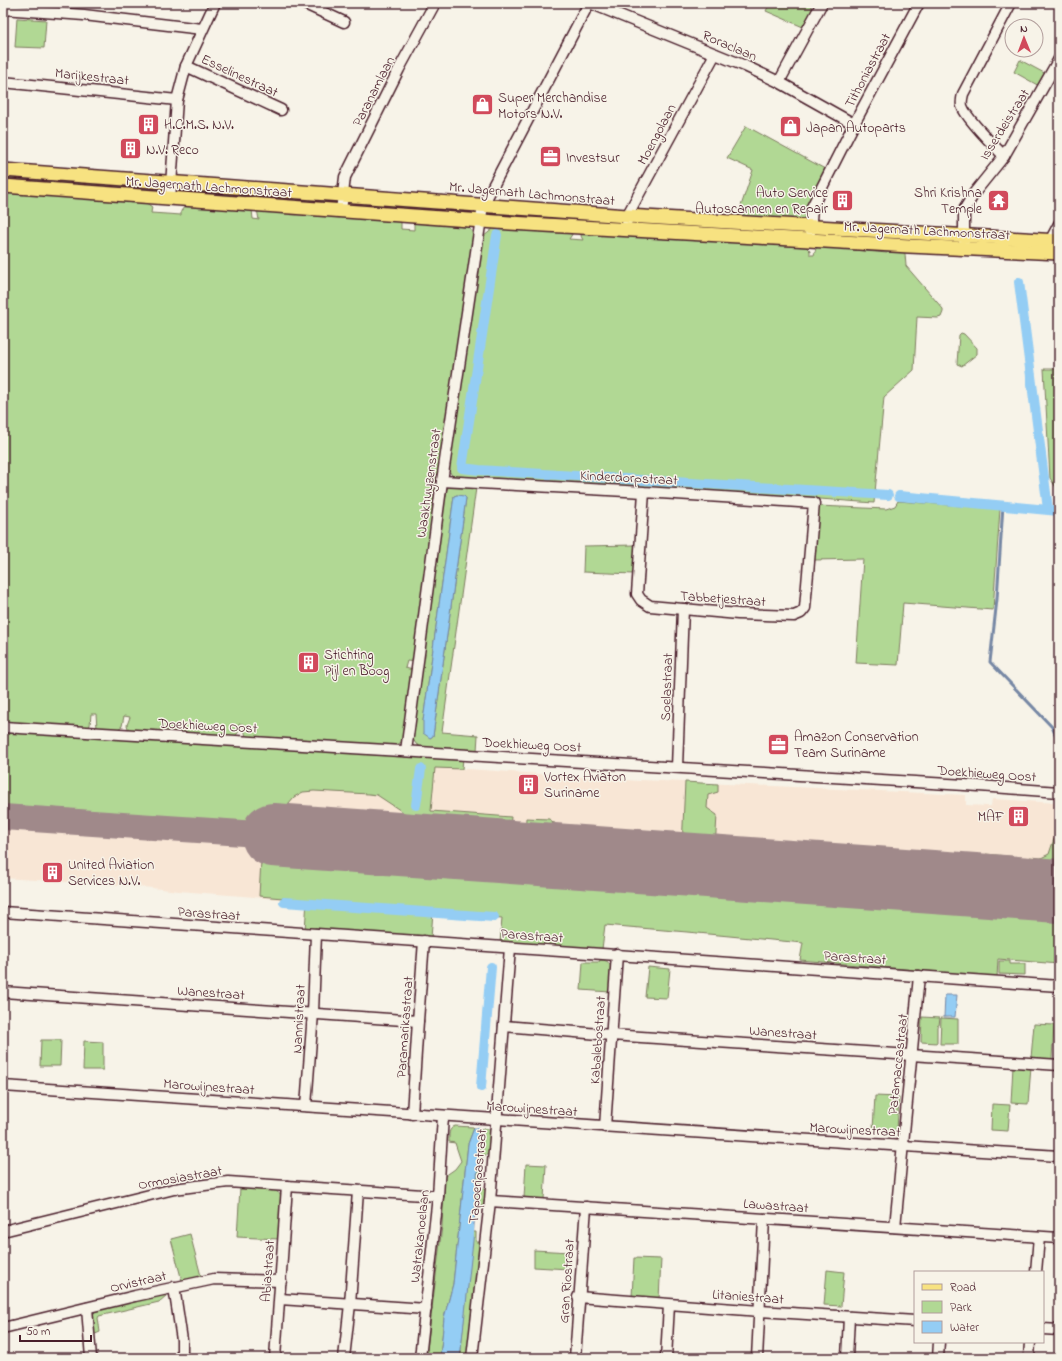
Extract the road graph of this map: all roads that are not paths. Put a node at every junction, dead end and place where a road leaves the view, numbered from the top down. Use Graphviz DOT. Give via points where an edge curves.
graph roads {
  1 [pos="214,3"];
  2 [pos="304,3"];
  3 [pos="435,3"];
  4 [pos="589,3"];
  5 [pos="820,3"];
  6 [pos="919,3"];
  7 [pos="1011,3"];
  8 [pos="3,9"];
  9 [pos="344,22"];
  10 [pos="202,29"];
  11 [pos="715,54"];
  12 [pos="1059,59"];
  13 [pos="186,66"];
  14 [pos="3,82"];
  15 [pos="779,82"];
  16 [pos="177,100"];
  17 [pos="281,110"];
  18 [pos="854,124"];
  19 [pos="1004,156"];
  20 [pos="3,170"];
  21 [pos="171,183"];
  22 [pos="3,186"];
  23 [pos="343,194"];
  24 [pos="170,199"];
  25 [pos="483,205"];
  26 [pos="341,211"];
  27 [pos="627,216"];
  28 [pos="480,221"];
  29 [pos="1059,224"];
  30 [pos="626,230"];
  31 [pos="810,233"];
  32 [pos="964,235"];
  33 [pos="1055,241"];
  34 [pos="964,249"];
  35 [pos="1059,253"];
  36 [pos="442,481"];
  37 [pos="644,492"];
  38 [pos="814,503"];
  39 [pos="683,609"];
  40 [pos="3,727"];
  41 [pos="406,750"];
  42 [pos="677,767"];
  43 [pos="1059,792"];
  44 [pos="3,912"];
  45 [pos="316,934"];
  46 [pos="424,942"];
  47 [pos="510,948"];
  48 [pos="617,954"];
  49 [pos="919,976"];
  50 [pos="1059,986"];
  51 [pos="3,992"];
  52 [pos="313,1013"];
  53 [pos="418,1021"];
  54 [pos="504,1026"];
  55 [pos="611,1035"];
  56 [pos="912,1055"];
  57 [pos="1059,1065"];
  58 [pos="3,1086"];
  59 [pos="306,1106"];
  60 [pos="412,1114"];
  61 [pos="443,1116"];
  62 [pos="496,1119"];
  63 [pos="605,1127"];
  64 [pos="902,1146"];
  65 [pos="1059,1156"];
  66 [pos="287,1186"];
  67 [pos="358,1191"];
  68 [pos="438,1196"];
  69 [pos="490,1201"];
  70 [pos="586,1207"];
  71 [pos="764,1219"];
  72 [pos="895,1227"];
  73 [pos="3,1231"];
  74 [pos="1039,1237"];
  75 [pos="1059,1238"];
  76 [pos="1036,1271"];
  77 [pos="281,1281"];
  78 [pos="174,1287"];
  79 [pos="578,1297"];
  80 [pos="280,1299"];
  81 [pos="350,1304"];
  82 [pos="669,1305"];
  83 [pos="87,1308"];
  84 [pos="426,1309"];
  85 [pos="760,1311"];
  86 [pos="849,1317"];
  87 [pos="914,1321"];
  88 [pos="3,1328"];
  89 [pos="1044,1329"];
  90 [pos="1059,1330"];
  91 [pos="939,1343"];
  92 [pos="1030,1343"];
  93 [pos="91,1358"];
  94 [pos="182,1358"];
  95 [pos="275,1358"];
  96 [pos="344,1358"];
  97 [pos="420,1358"];
  98 [pos="472,1358"];
  99 [pos="575,1358"];
  100 [pos="666,1358"];
  101 [pos="757,1358"];
  102 [pos="847,1358"];
  103 [pos="938,1358"];
  104 [pos="1029,1358"];
  1 -- 10 [label="street"];
  2 -- 9 [label="street"];
  3 -- 23 [label="street, Paranamlaan" via="345,177"];
  4 -- 11 [label="street, Roraclaan"];
  4 -- 25 [label="street, Waakhuyzenstraat"];
  5 -- 15 [label="street"];
  6 -- 18 [label="street, Tithoniastraat"];
  7 -- 19 [label="street" via="962,99 966,114"];
  8 -- 10 [label="street" via="84,15"];
  10 -- 13 [label="street"];
  11 -- 15 [label="street, Roraclaan"];
  11 -- 27 [label="street, Moengolaan"];
  12 -- 19 [label="street, Isserdeistraat"];
  13 -- 16 [label="street"];
  13 -- 17 [label="street, Esselinestraat"];
  14 -- 16 [label="street, Marijkestraat"];
  15 -- 18 [label="street, Roraclaan"];
  16 -- 21 [label="street"];
  18 -- 31 [label="street, Tithoniastraat" via="812,207"];
  19 -- 32 [label="street, Isserdeistraat" via="974,192 964,210"];
  20 -- 21 [label="main road, Mr. Jagernath Lachmonstraat"];
  21 -- 23 [label="main road, Mr. Jagernath Lachmonstraat"];
  21 -- 24 [label="street"];
  22 -- 24 [label="main road, Mr. Jagernath Lachmonstraat"];
  23 -- 25 [label="main road, Mr. Jagernath Lachmonstraat"];
  23 -- 26 [label="street, Paranamlaan"];
  24 -- 26 [label="main road, Mr. Jagernath Lachmonstraat"];
  25 -- 27 [label="main road, Mr. Jagernath Lachmonstraat"];
  25 -- 28 [label="street, Waakhuyzenstraat"];
  26 -- 28 [label="main road, Mr. Jagernath Lachmonstraat"];
  27 -- 30 [label="street, Moengolaan"];
  27 -- 31 [label="main road, Mr. Jagernath Lachmonstraat"];
  28 -- 30 [label="main road, Mr. Jagernath Lachmonstraat"];
  28 -- 36 [label="street, Waakhuyzenstraat"];
  29 -- 33 [label="street"];
  30 -- 31 [label="main road, Mr. Jagernath Lachmonstraat"];
  31 -- 32 [label="main road, Mr. Jagernath Lachmonstraat"];
  31 -- 34 [label="main road, Mr. Jagernath Lachmonstraat"];
  32 -- 33 [label="main road, Mr. Jagernath Lachmonstraat"];
  32 -- 34 [label="street, Isserdeistraat"];
  34 -- 35 [label="main road, Mr. Jagernath Lachmonstraat"];
  36 -- 37 [label="street, Kinderdorpstraat"];
  36 -- 41 [label="street, Waakhuyzenstraat"];
  37 -- 38 [label="street, Kinderdorpstraat"];
  37 -- 39 [label="street, Tabbetjestraat" via="637,594 650,606"];
  38 -- 39 [label="street, Tabbetjestraat" via="805,608 801,613 794,616"];
  39 -- 42 [label="street, Soelastraat"];
  40 -- 41 [label="street, Doekhieweg Oost"];
  41 -- 42 [label="street, Doekhieweg Oost"];
  42 -- 43 [label="street, Doekhieweg Oost"];
  44 -- 45 [label="street, Parastraat"];
  45 -- 46 [label="street, Parastraat"];
  45 -- 52 [label="street, Nannistraat"];
  46 -- 47 [label="street, Parastraat"];
  46 -- 53 [label="street, Paramarikastraat"];
  47 -- 48 [label="street, Parastraat"];
  47 -- 54 [label="street, Tapoeripastraat"];
  48 -- 49 [label="street, Parastraat"];
  48 -- 55 [label="street, Kabalebostraat"];
  49 -- 50 [label="street, Parastraat"];
  49 -- 56 [label="street, Patamaccastraat"];
  51 -- 52 [label="street, Wanestraat"];
  52 -- 53 [label="street, Wanestraat"];
  52 -- 59 [label="street, Nannistraat"];
  53 -- 60 [label="street, Paramarikastraat"];
  54 -- 55 [label="street, Wanestraat"];
  54 -- 62 [label="street, Tapoeripastraat"];
  55 -- 56 [label="street, Wanestraat"];
  55 -- 63 [label="street, Kabalebostraat"];
  56 -- 57 [label="street, Wanestraat"];
  56 -- 64 [label="street, Patamaccastraat"];
  58 -- 59 [label="street, Marowijnestraat"];
  59 -- 60 [label="street, Marowijnestraat"];
  60 -- 61 [label="street, Marowijnestraat"];
  61 -- 62 [label="street, Marowijnestraat"];
  61 -- 68 [label="street, Watrakanoelaan"];
  62 -- 63 [label="street, Marowijnestraat"];
  62 -- 69 [label="street, Tapoeripastraat"];
  63 -- 64 [label="street, Marowijnestraat"];
  64 -- 65 [label="street, Marowijnestraat"];
  64 -- 72 [label="street, Patamaccastraat"];
  66 -- 67 [label="street, Ormosiastraat"];
  66 -- 73 [label="street, Ormosiastraat" via="228,1182 174,1189"];
  66 -- 77 [label="street, Abiastraat"];
  67 -- 68 [label="street, Ormosiastraat"];
  67 -- 81 [label="street"];
  68 -- 84 [label="street, Watrakanoelaan"];
  69 -- 70 [label="street, Lawastraat"];
  69 -- 98 [label="street, Tapoeripastraat"];
  70 -- 71 [label="street, Lawastraat"];
  70 -- 79 [label="street, Gran Riostraat"];
  71 -- 72 [label="street, Lawastraat"];
  71 -- 85 [label="street"];
  72 -- 74 [label="street, Lawastraat"];
  74 -- 75 [label="street, Lawastraat"];
  74 -- 76 [label="street"];
  77 -- 78 [label="street, Orvistraat" via="214,1278"];
  77 -- 80 [label="street, Abiastraat"];
  78 -- 83 [label="street, Orvistraat"];
  78 -- 94 [label="street" via="182,1340"];
  79 -- 82 [label="street, Litaniestraat"];
  79 -- 99 [label="street, Gran Riostraat"];
  80 -- 81 [label="street"];
  80 -- 95 [label="street, Abiastraat"];
  81 -- 84 [label="street"];
  81 -- 96 [label="street"];
  82 -- 85 [label="street, Litaniestraat"];
  82 -- 100 [label="street"];
  83 -- 88 [label="street, Orvistraat"];
  83 -- 93 [label="street"];
  84 -- 97 [label="street, Watrakanoelaan"];
  85 -- 86 [label="street, Litaniestraat"];
  85 -- 101 [label="street"];
  86 -- 87 [label="street, Litaniestraat"];
  86 -- 102 [label="street"];
  89 -- 90 [label="street"];
  91 -- 103 [label="street"];
  92 -- 104 [label="street"];
}
